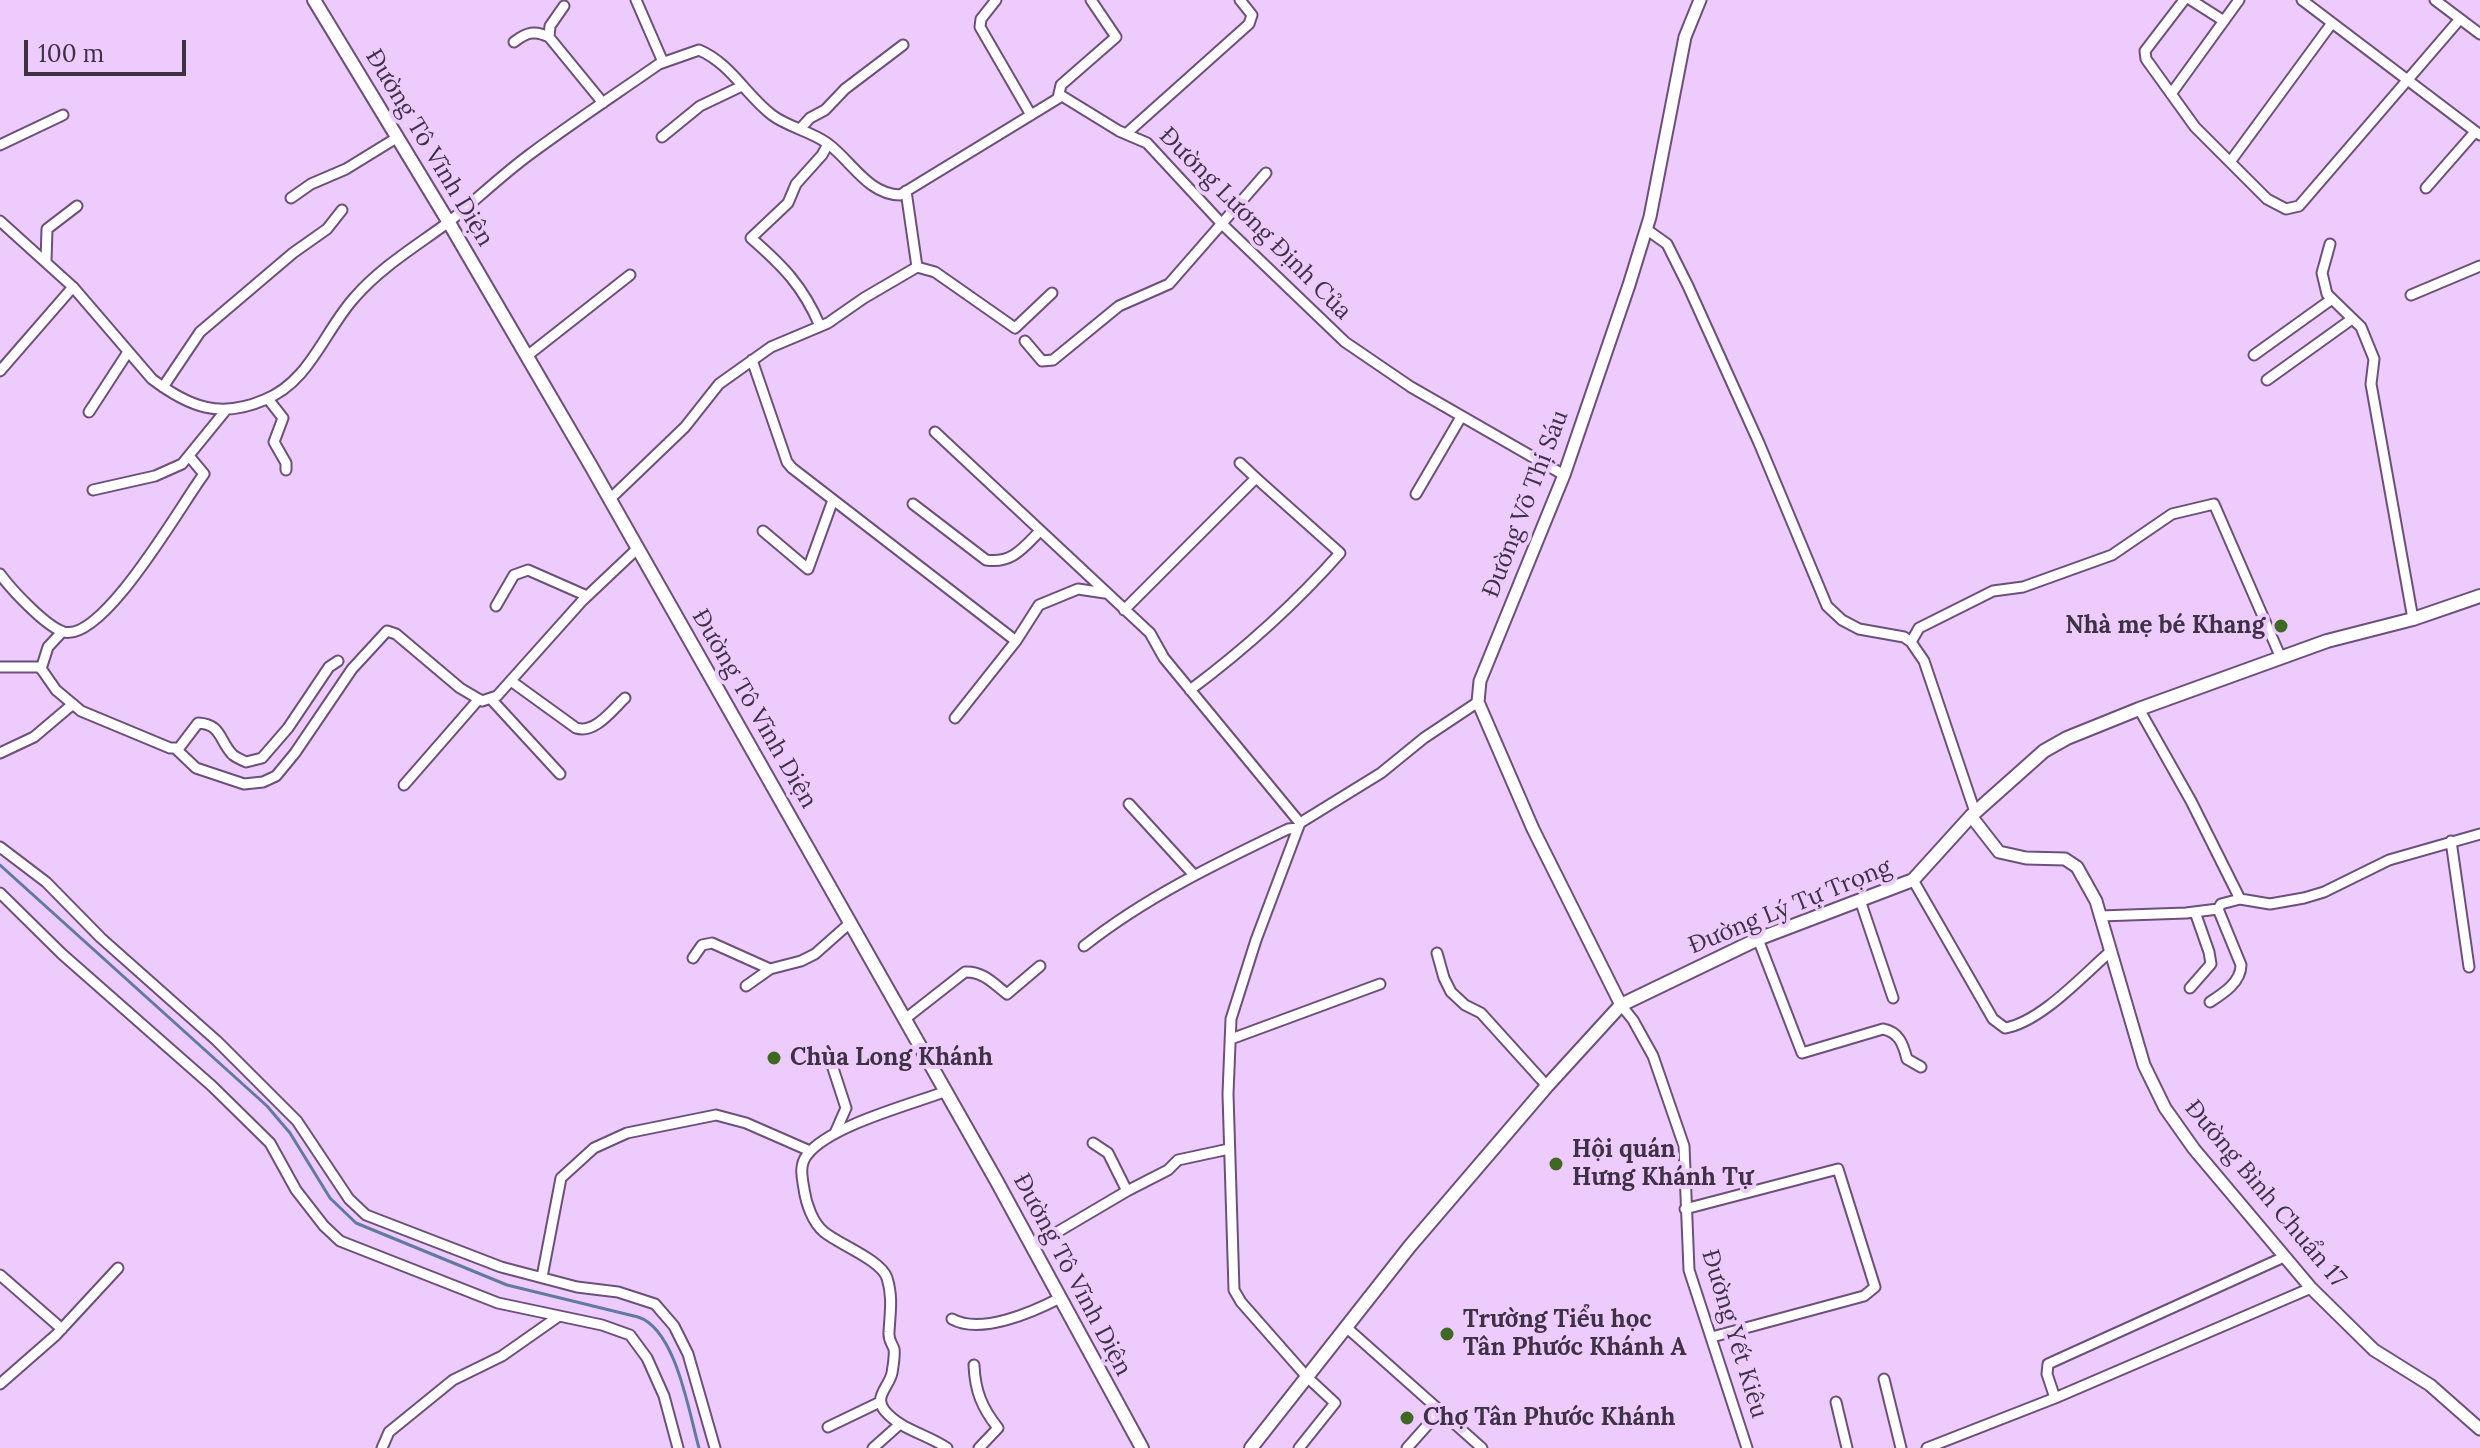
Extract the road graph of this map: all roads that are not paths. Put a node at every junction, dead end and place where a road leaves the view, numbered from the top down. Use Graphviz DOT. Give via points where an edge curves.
graph roads {
  1 [pos="314,0"];
  2 [pos="636,0"];
  3 [pos="996,0"];
  4 [pos="1091,0"];
  5 [pos="1240,0"];
  6 [pos="1700,0"];
  7 [pos="2184,0"];
  8 [pos="2191,0"];
  9 [pos="2239,0"];
  10 [pos="2302,0"];
  11 [pos="2435,0"];
  12 [pos="564,6"];
  13 [pos="2460,19"];
  14 [pos="2224,21"];
  15 [pos="2332,23"];
  16 [pos="2480,34"];
  17 [pos="549,37"];
  18 [pos="514,42"];
  19 [pos="903,45"];
  20 [pos="663,62"];
  21 [pos="2408,80"];
  22 [pos="742,86"];
  23 [pos="2171,94"];
  24 [pos="1058,98"];
  25 [pos="603,103"];
  26 [pos="63,115"];
  27 [pos="1031,115"];
  28 [pos="800,129"];
  29 [pos="1127,133"];
  30 [pos="2478,133"];
  31 [pos="398,137"];
  32 [pos="662,137"];
  33 [pos="828,144"];
  34 [pos="0,145"];
  35 [pos="2230,162"];
  36 [pos="1266,173"];
  37 [pos="2426,188"];
  38 [pos="906,191"];
  39 [pos="291,198"];
  40 [pos="77,206"];
  41 [pos="342,210"];
  42 [pos="0,221"];
  43 [pos="448,221"];
  44 [pos="1222,224"];
  45 [pos="1646,229"];
  46 [pos="2330,244"];
  47 [pos="46,261"];
  48 [pos="2480,266"];
  49 [pos="917,267"];
  50 [pos="630,275"];
  51 [pos="73,287"];
  52 [pos="1052,293"];
  53 [pos="2411,295"];
  54 [pos="2332,299"];
  55 [pos="2352,319"];
  56 [pos="820,326"];
  57 [pos="1025,341"];
  58 [pos="128,352"];
  59 [pos="2254,355"];
  60 [pos="527,356"];
  61 [pos="752,360"];
  62 [pos="0,371"];
  63 [pos="2267,380"];
  64 [pos="163,387"];
  65 [pos="268,399"];
  66 [pos="226,410"];
  67 [pos="89,412"];
  68 [pos="1461,417"];
  69 [pos="935,432"];
  70 [pos="189,456"];
  71 [pos="1240,463"];
  72 [pos="286,470"];
  73 [pos="1564,475"];
  74 [pos="1256,478"];
  75 [pos="93,490"];
  76 [pos="1416,494"];
  77 [pos="610,499"];
  78 [pos="833,500"];
  79 [pos="913,504"];
  80 [pos="763,531"];
  81 [pos="1040,531"];
  82 [pos="637,549"];
  83 [pos="0,574"];
  84 [pos="1105,593"];
  85 [pos="587,596"];
  86 [pos="2480,596"];
  87 [pos="496,606"];
  88 [pos="1124,610"];
  89 [pos="2413,619"];
  90 [pos="62,632"];
  91 [pos="1016,641"];
  92 [pos="1911,642"];
  93 [pos="2281,658"];
  94 [pos="338,661"];
  95 [pos="0,667"];
  96 [pos="41,669"];
  97 [pos="511,681"];
  98 [pos="1190,690"];
  99 [pos="625,698"];
  100 [pos="479,699"];
  101 [pos="491,699"];
  102 [pos="1478,702"];
  103 [pos="73,704"];
  104 [pos="2139,709"];
  105 [pos="955,718"];
  106 [pos="175,748"];
  107 [pos="0,753"];
  108 [pos="560,774"];
  109 [pos="404,785"];
  110 [pos="1129,804"];
  111 [pos="1973,814"];
  112 [pos="1299,826"];
  113 [pos="2480,834"];
  114 [pos="2451,841"];
  115 [pos="0,847"];
  116 [pos="1194,875"];
  117 [pos="1913,880"];
  118 [pos="0,893"];
  119 [pos="2240,899"];
  120 [pos="1860,900"];
  121 [pos="2218,909"];
  122 [pos="2195,912"];
  123 [pos="2100,916"];
  124 [pos="850,923"];
  125 [pos="1758,939"];
  126 [pos="1084,946"];
  127 [pos="2111,951"];
  128 [pos="1437,953"];
  129 [pos="693,958"];
  130 [pos="1040,966"];
  131 [pos="2469,967"];
  132 [pos="770,969"];
  133 [pos="1380,984"];
  134 [pos="746,986"];
  135 [pos="2190,988"];
  136 [pos="1893,998"];
  137 [pos="2210,1002"];
  138 [pos="1621,1005"];
  139 [pos="905,1019"];
  140 [pos="1231,1039"];
  141 [pos="831,1062"];
  142 [pos="1921,1067"];
  143 [pos="1547,1086"];
  144 [pos="944,1092"];
  145 [pos="835,1133"];
  146 [pos="1093,1143"];
  147 [pos="1229,1149"];
  148 [pos="810,1151"];
  149 [pos="1127,1191"];
  150 [pos="1685,1209"];
  151 [pos="1032,1247"];
  152 [pos="2284,1257"];
  153 [pos="118,1268"];
  154 [pos="0,1275"];
  155 [pos="542,1277"];
  156 [pos="2311,1288"];
  157 [pos="1060,1298"];
  158 [pos="559,1316"];
  159 [pos="952,1319"];
  160 [pos="1346,1327"];
  161 [pos="62,1329"];
  162 [pos="1712,1337"];
  163 [pos="974,1365"];
  164 [pos="1307,1377"];
  165 [pos="1884,1379"];
  166 [pos="0,1384"];
  167 [pos="2055,1398"];
  168 [pos="880,1402"];
  169 [pos="1836,1402"];
  170 [pos="1440,1411"];
  171 [pos="900,1424"];
  172 [pos="828,1427"];
  173 [pos="2480,1429"];
  174 [pos="382,1448"];
  175 [pos="678,1448"];
  176 [pos="715,1448"];
  177 [pos="873,1448"];
  178 [pos="947,1448"];
  179 [pos="979,1448"];
  180 [pos="1142,1448"];
  181 [pos="1251,1448"];
  182 [pos="1299,1448"];
  183 [pos="1407,1448"];
  184 [pos="1482,1448"];
  185 [pos="1747,1448"];
  186 [pos="1847,1448"];
  187 [pos="1901,1448"];
  188 [pos="1927,1448"];
  1 -- 31 [label="main road, Đường Tô Vĩnh Diện"];
  2 -- 20 [label="street"];
  3 -- 27 [label="street" via="980,27"];
  4 -- 24 [label="street" via="1116,37 1061,85"];
  5 -- 29 [label="street" via="1252,15 1249,24"];
  6 -- 45 [label="street, Đường Võ Thị Sáu" via="1685,37"];
  7 -- 23 [label="street" via="2145,55"];
  8 -- 14 [label="street"];
  9 -- 14 [label="street"];
  10 -- 15 [label="street"];
  11 -- 13 [label="street"];
  12 -- 17 [label="street"];
  13 -- 16 [label="street"];
  13 -- 21 [label="street"];
  14 -- 23 [label="street"];
  15 -- 21 [label="street"];
  15 -- 35 [label="street"];
  17 -- 18 [label="street" via="538,31"];
  17 -- 25 [label="street"];
  19 -- 28 [label="street"];
  20 -- 22 [label="street" via="699,50 721,62"];
  20 -- 25 [label="street"];
  21 -- 30 [label="street"];
  21 -- 35 [label="street" via="2299,206 2276,206"];
  22 -- 28 [label="street" via="773,115"];
  22 -- 32 [label="street" via="700,106"];
  23 -- 35 [label="street"];
  24 -- 27 [label="street"];
  24 -- 29 [label="street, Đường Lương Định Của" via="1073,100"];
  25 -- 43 [label="street"];
  26 -- 34 [label="street"];
  27 -- 38 [label="street"];
  28 -- 33 [label="street"];
  29 -- 44 [label="street, Đường Lương Định Của" via="1147,143"];
  30 -- 37 [label="street"];
  31 -- 39 [label="street"];
  31 -- 43 [label="main road, Đường Tô Vĩnh Diện"];
  33 -- 38 [label="street" via="877,188 892,195"];
  33 -- 56 [label="street" via="796,184 788,203 751,238 792,274"];
  36 -- 44 [label="street"];
  38 -- 49 [label="street"];
  40 -- 47 [label="street" via="47,229"];
  41 -- 64 [label="street" via="327,229 200,332"];
  42 -- 47 [label="street"];
  43 -- 60 [label="main road, Đường Tô Vĩnh Diện"];
  43 -- 65 [label="street" via="354,298 298,378"];
  44 -- 57 [label="street" via="1169,284 1104,315 1056,359 1042,361"];
  44 -- 68 [label="street, Đường Lương Định Của" via="1345,342"];
  45 -- 73 [label="street, Đường Võ Thị Sáu"];
  45 -- 92 [label="street" via="1667,244 1688,286 1827,606 1859,629"];
  46 -- 54 [label="street" via="2322,273"];
  47 -- 51 [label="street"];
  48 -- 53 [label="street"];
  49 -- 52 [label="street" via="935,272 1015,328"];
  49 -- 56 [label="street"];
  50 -- 60 [label="street"];
  51 -- 58 [label="street"];
  51 -- 62 [label="street"];
  54 -- 55 [label="street"];
  54 -- 59 [label="street"];
  55 -- 63 [label="street"];
  55 -- 89 [label="street" via="2361,327 2374,359 2371,384"];
  56 -- 61 [label="street"];
  58 -- 64 [label="street"];
  58 -- 67 [label="street"];
  60 -- 77 [label="main road, Đường Tô Vĩnh Diện"];
  61 -- 77 [label="street" via="719,384 685,427"];
  61 -- 78 [label="street" via="787,462"];
  64 -- 66 [label="street" via="200,408"];
  65 -- 66 [label="street"];
  65 -- 72 [label="street" via="283,418 274,442"];
  66 -- 70 [label="street"];
  68 -- 73 [label="street, Đường Lương Định Của"];
  68 -- 76 [label="street"];
  69 -- 81 [label="street"];
  70 -- 75 [label="street" via="155,476"];
  70 -- 90 [label="street" via="204,474 130,584 86,626"];
  71 -- 74 [label="street"];
  73 -- 102 [label="street, Đường Võ Thị Sáu" via="1480,681"];
  74 -- 88 [label="street"];
  74 -- 98 [label="street" via="1340,553 1304,594"];
  77 -- 82 [label="main road, Đường Tô Vĩnh Diện"];
  78 -- 80 [label="street" via="808,569"];
  78 -- 91 [label="street"];
  79 -- 81 [label="street" via="986,560 1016,556"];
  81 -- 84 [label="street"];
  82 -- 85 [label="street"];
  82 -- 124 [label="main road, Đường Tô Vĩnh Diện"];
  83 -- 90 [label="street" via="16,596"];
  84 -- 88 [label="street"];
  84 -- 91 [label="street" via="1078,589 1039,605"];
  85 -- 87 [label="street" via="528,570 514,575"];
  85 -- 97 [label="street"];
  86 -- 89 [label="main road, Đường Lý Tự Trọng"];
  88 -- 98 [label="street" via="1150,633"];
  89 -- 93 [label="main road, Đường Lý Tự Trọng"];
  90 -- 96 [label="street" via="48,647"];
  91 -- 105 [label="street"];
  92 -- 93 [label="street" via="1919,628 1993,591 2023,587 2112,555 2172,514 2214,504"];
  92 -- 111 [label="street" via="1924,661"];
  93 -- 104 [label="main road, Đường Lý Tự Trọng"];
  94 -- 106 [label="street" via="262,758 246,762 233,754 220,731 208,724 198,723"];
  95 -- 96 [label="street"];
  96 -- 103 [label="street"];
  97 -- 99 [label="street" via="583,730 594,727"];
  97 -- 101 [label="street"];
  98 -- 112 [label="street"];
  100 -- 101 [label="street"];
  100 -- 106 [label="street" via="387,631 352,669 276,776 244,784 196,768"];
  100 -- 109 [label="street"];
  101 -- 108 [label="street"];
  102 -- 112 [label="street"];
  102 -- 138 [label="street" via="1533,829"];
  103 -- 106 [label="street"];
  103 -- 107 [label="street" via="34,737"];
  104 -- 111 [label="main road, Đường Lý Tự Trọng" via="2044,751"];
  104 -- 119 [label="street"];
  110 -- 116 [label="street"];
  111 -- 117 [label="main road, Đường Lý Tự Trọng"];
  111 -- 123 [label="street, Đường Bình Chuẩn 17" via="1999,852 2065,859 2077,867"];
  112 -- 116 [label="street"];
  112 -- 140 [label="street" via="1236,999"];
  113 -- 114 [label="street"];
  114 -- 119 [label="street" via="2389,860 2304,898 2270,904"];
  114 -- 131 [label="street"];
  115 -- 155 [label="street" via="46,882 297,1121 349,1199 366,1215 501,1267"];
  116 -- 126 [label="street"];
  117 -- 120 [label="main road, Đường Lý Tự Trọng"];
  117 -- 127 [label="street" via="1993,1019 2005,1028 2044,1009"];
  118 -- 158 [label="street" via="270,1143 296,1190 340,1241 498,1303"];
  119 -- 121 [label="street"];
  120 -- 125 [label="main road, Đường Lý Tự Trọng"];
  120 -- 136 [label="street"];
  121 -- 122 [label="street"];
  121 -- 137 [label="street" via="2242,972"];
  122 -- 123 [label="street"];
  122 -- 135 [label="street" via="2211,964"];
  123 -- 127 [label="street, Đường Bình Chuẩn 17"];
  124 -- 132 [label="street" via="815,954"];
  124 -- 139 [label="main road, Đường Tô Vĩnh Diện"];
  125 -- 138 [label="main road, Đường Lý Tự Trọng"];
  125 -- 142 [label="street" via="1802,1053 1883,1029 1893,1031 1907,1059"];
  127 -- 152 [label="street, Đường Bình Chuẩn 17" via="2144,1065 2165,1108"];
  128 -- 143 [label="street" via="1451,992 1481,1013"];
  129 -- 132 [label="street" via="702,945 712,943"];
  130 -- 139 [label="street" via="1007,994 983,976 965,972"];
  132 -- 134 [label="street"];
  133 -- 140 [label="street"];
  138 -- 143 [label="main road, Đường Lý Tự Trọng"];
  138 -- 150 [label="street, Đường Yết Kiêu" via="1653,1056 1673,1109 1684,1146"];
  139 -- 144 [label="main road, Đường Tô Vĩnh Diện"];
  140 -- 147 [label="street"];
  141 -- 145 [label="street" via="846,1108"];
  143 -- 160 [label="main road, Đường Lý Tự Trọng"];
  144 -- 145 [label="street"];
  144 -- 151 [label="main road, Đường Tô Vĩnh Diện"];
  145 -- 148 [label="street"];
  146 -- 149 [label="street" via="1108,1153"];
  147 -- 149 [label="street" via="1178,1160"];
  147 -- 164 [label="street" via="1234,1290"];
  148 -- 155 [label="street" via="716,1115 627,1133 594,1148 561,1178"];
  148 -- 168 [label="street" via="801,1170 814,1221 886,1275 892,1298 889,1341 894,1350"];
  149 -- 151 [label="street"];
  150 -- 162 [label="street, Đường Yết Kiêu" via="1689,1270"];
  150 -- 162 [label="street" via="1838,1169 1875,1287 1864,1296"];
  151 -- 157 [label="main road, Đường Tô Vĩnh Diện"];
  152 -- 156 [label="street, Đường Bình Chuẩn 17"];
  152 -- 167 [label="street" via="2048,1364"];
  153 -- 161 [label="street"];
  154 -- 161 [label="street"];
  155 -- 176 [label="street" via="655,1304 688,1354"];
  156 -- 167 [label="street"];
  156 -- 173 [label="street, Đường Bình Chuẩn 17" via="2374,1350 2430,1385"];
  157 -- 159 [label="street" via="997,1323"];
  157 -- 180 [label="main road, Đường Tô Vĩnh Diện"];
  158 -- 174 [label="street" via="502,1356 453,1380 389,1432"];
  158 -- 175 [label="street" via="630,1335 664,1396"];
  160 -- 164 [label="main road, Đường Lý Tự Trọng"];
  160 -- 170 [label="street"];
  161 -- 166 [label="street"];
  162 -- 185 [label="street, Đường Yết Kiêu"];
  163 -- 179 [label="street" via="982,1408 998,1428"];
  164 -- 181 [label="main road, Đường Lý Tự Trọng"];
  164 -- 182 [label="street" via="1335,1403"];
  165 -- 187 [label="street"];
  167 -- 188 [label="street"];
  168 -- 171 [label="street"];
  168 -- 172 [label="street"];
  169 -- 186 [label="street"];
  170 -- 183 [label="street"];
  170 -- 184 [label="street"];
  171 -- 177 [label="street"];
  171 -- 178 [label="street"];
}
